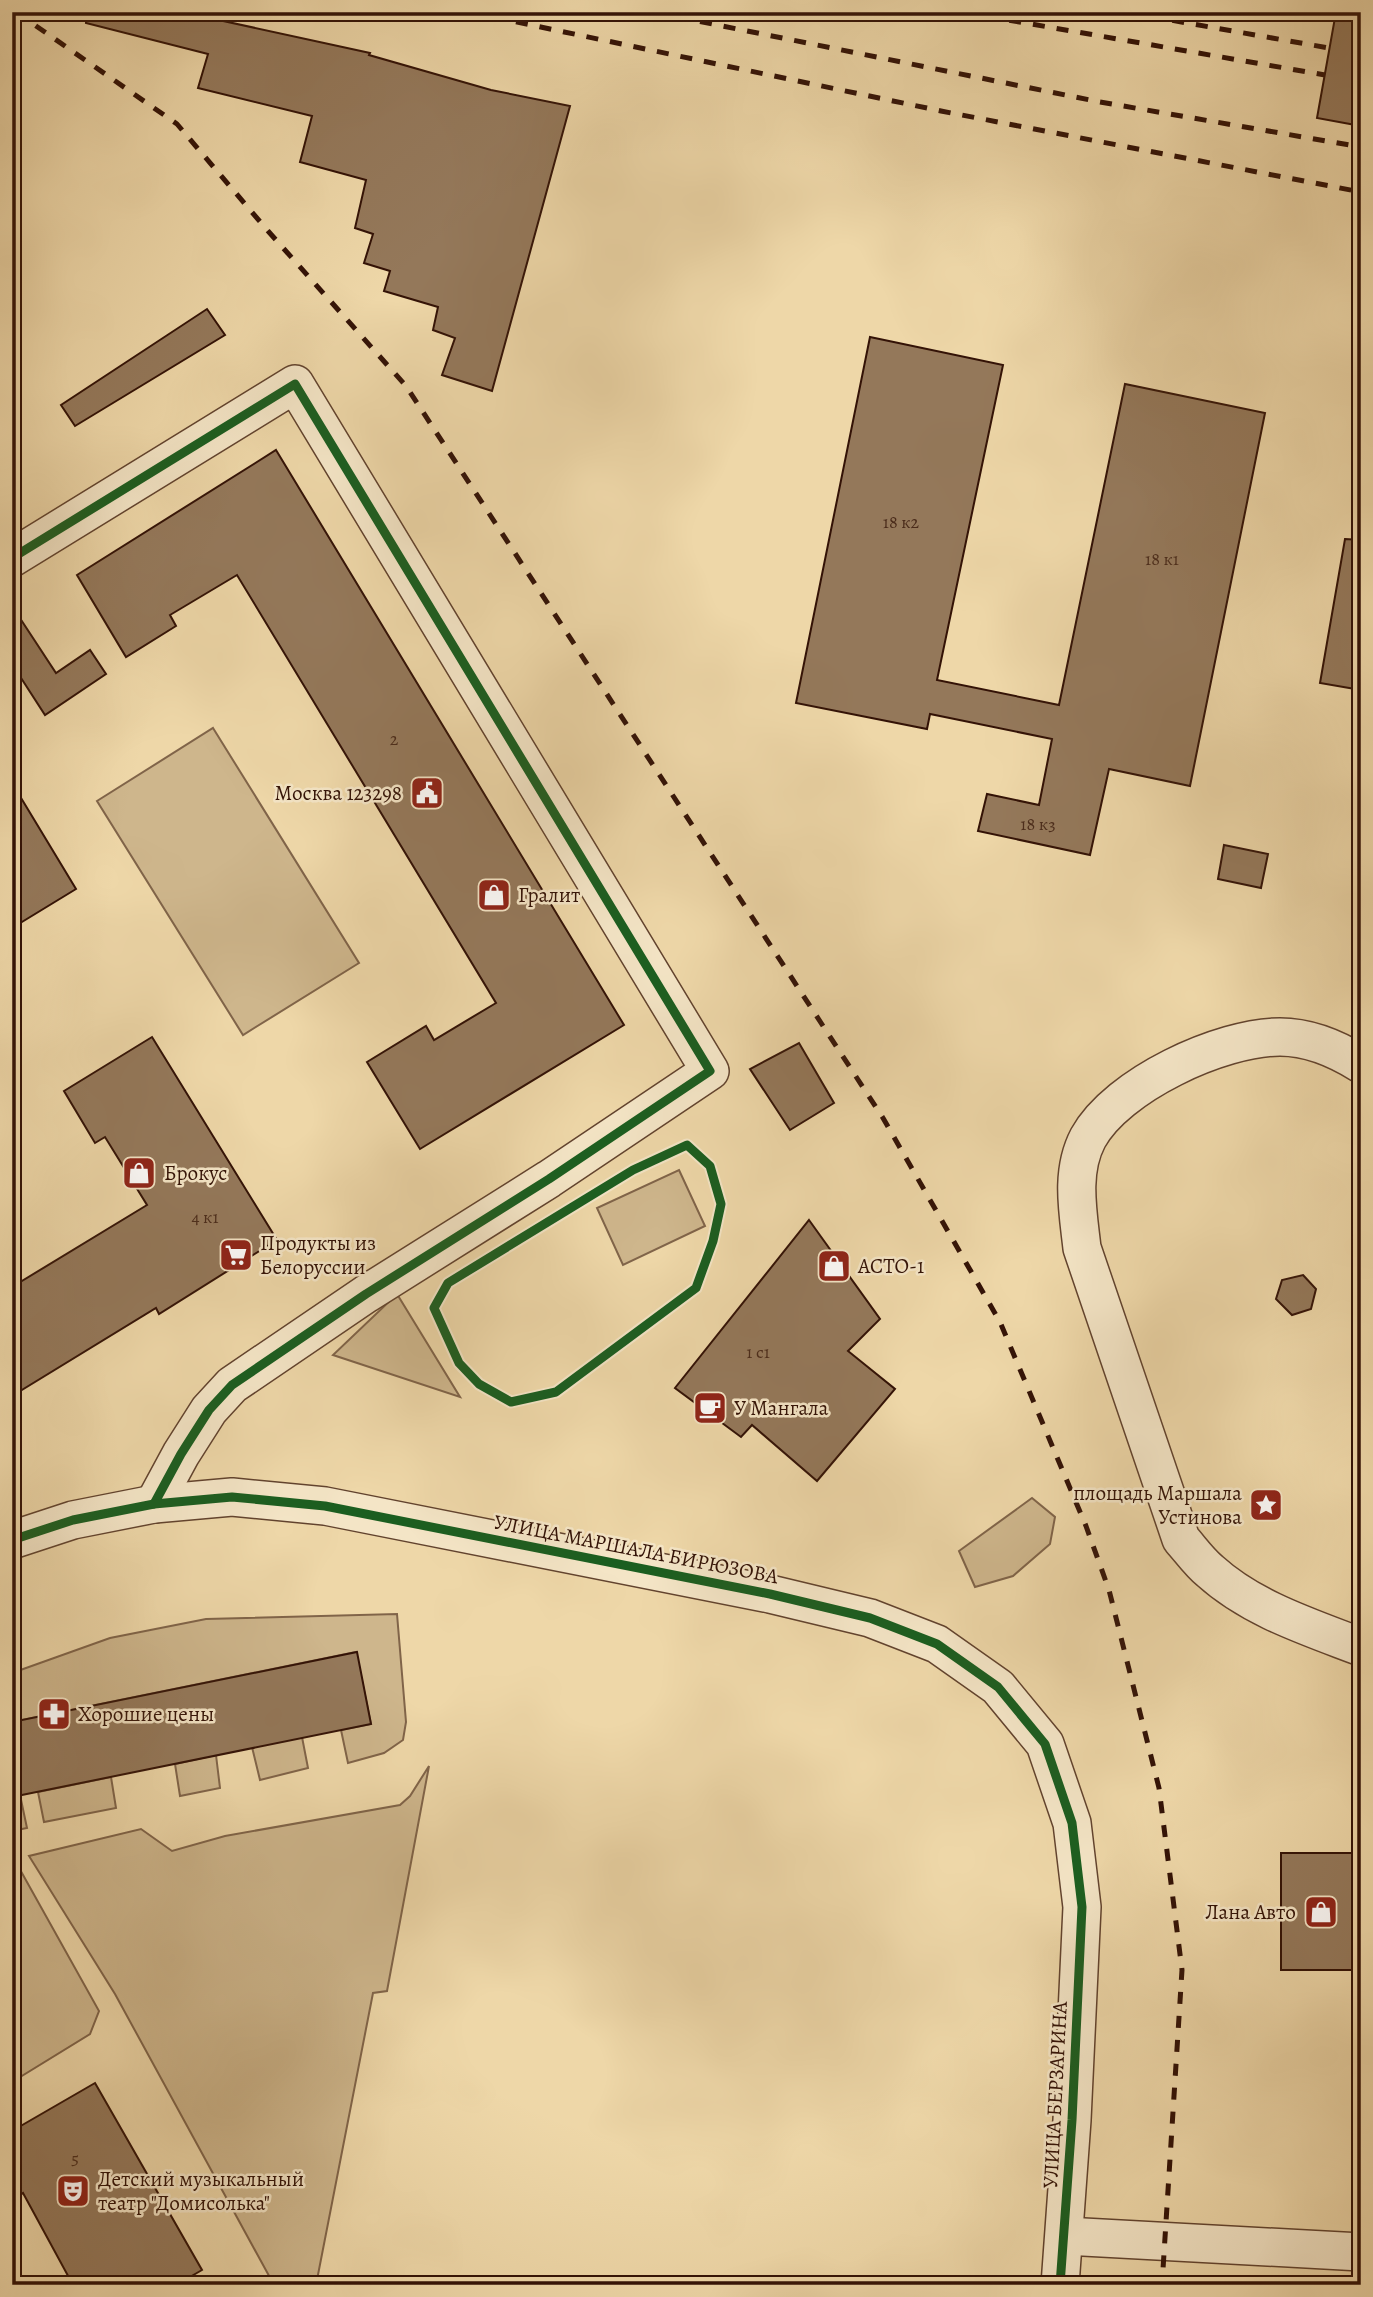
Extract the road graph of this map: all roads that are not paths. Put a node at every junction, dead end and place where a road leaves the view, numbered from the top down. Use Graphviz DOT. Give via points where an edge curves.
graph roads {
  1 [pos="12,558"];
  2 [pos="1361,1063"];
  3 [pos="155,1504"];
  4 [pos="12,1540"];
  5 [pos="1361,1647"];
  6 [pos="1082,1907"];
  7 [pos="1065,2236"];
  8 [pos="1361,2252"];
  9 [pos="1060,2285"];
  1 -- 3 [label="street" via="295,384 710,1071 232,1385 209,1410"];
  2 -- 5 [label="street" via="1315,1042 1280,1037 1228,1046 1183,1062 1138,1087 1101,1119 1087,1140 1078,1170 1077,1205 1083,1248 1181,1539 1210,1571 1250,1600"];
  3 -- 4 [label="street, УЛИЦА МАРШАЛА БИРЮЗОВА" via="73,1520"];
  3 -- 6 [label="street, УЛИЦА МАРШАЛА БИРЮЗОВА" via="232,1497 325,1506 770,1594 870,1618 937,1644 998,1687 1045,1744 1072,1823"];
  6 -- 7 [label="street, УЛИЦА БЕРЗАРИНА"];
  7 -- 8 [label="street"];
  7 -- 9 [label="street, УЛИЦА БЕРЗАРИНА"];
}
